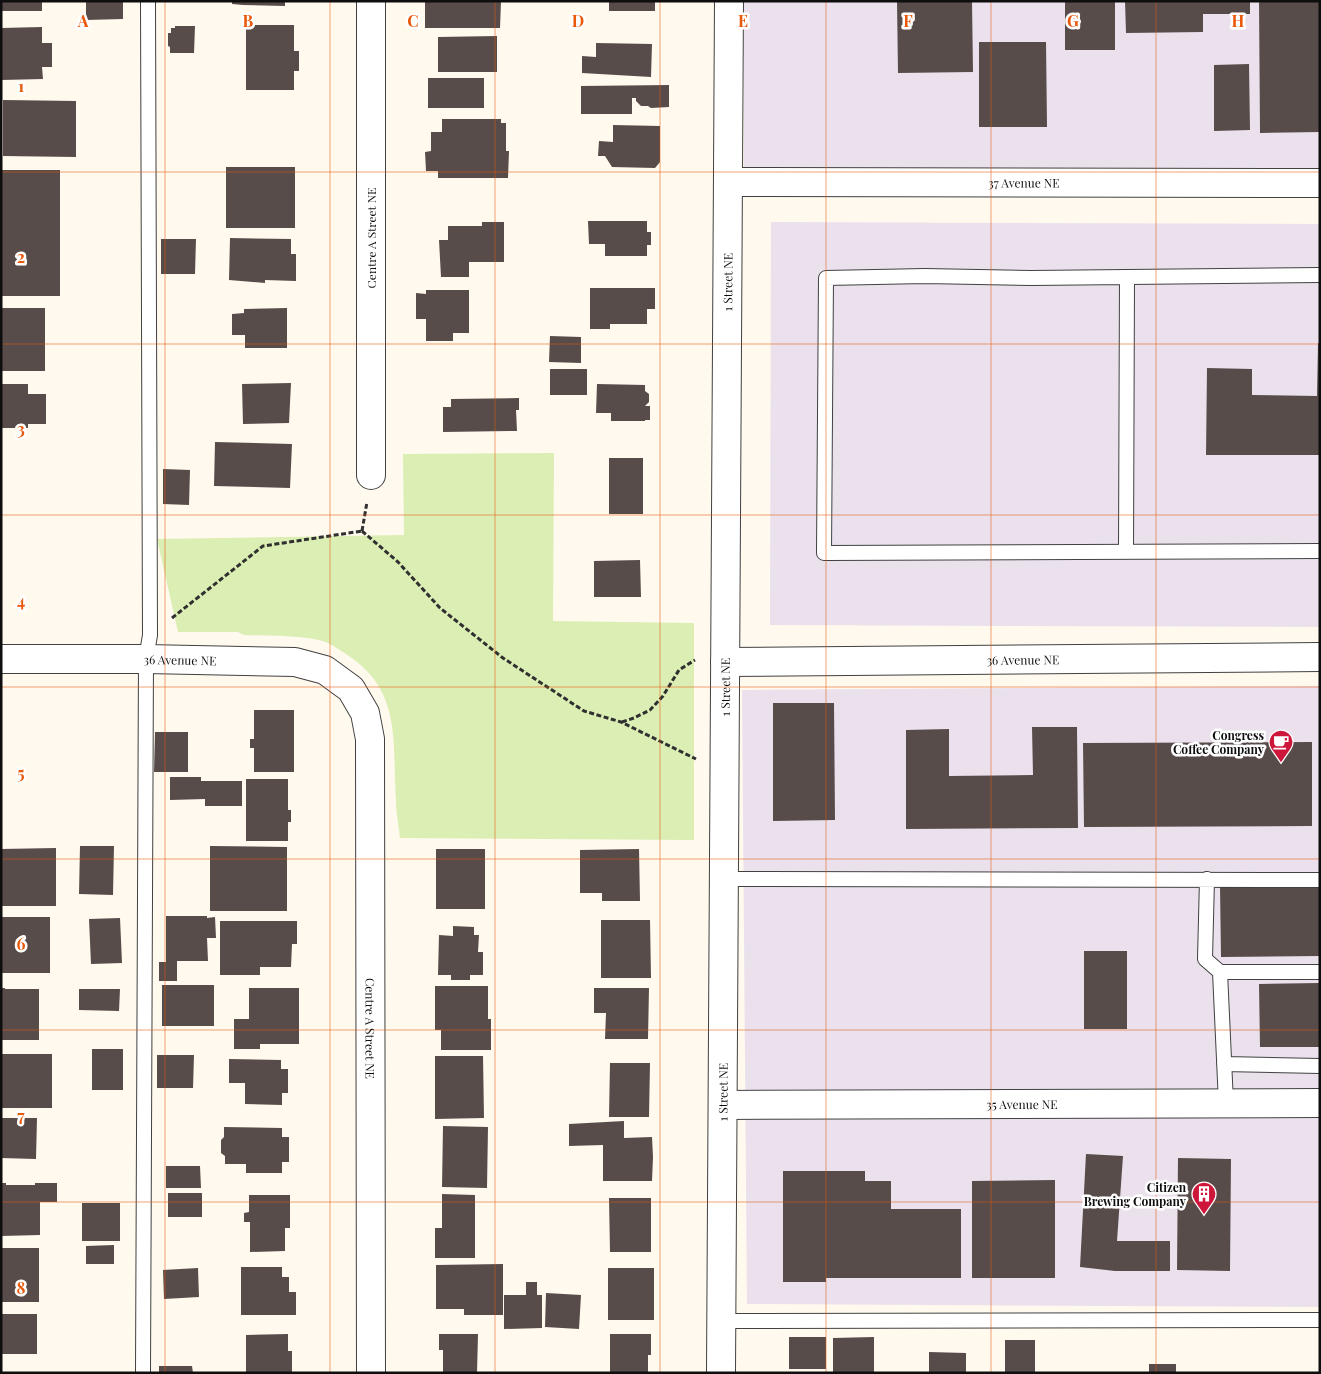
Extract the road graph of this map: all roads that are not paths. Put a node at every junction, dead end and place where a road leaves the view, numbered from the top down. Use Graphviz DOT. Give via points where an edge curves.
graph roads {
  1 [pos="148,1"];
  2 [pos="371,1"];
  3 [pos="729,1"];
  4 [pos="728,182"];
  5 [pos="1320,183"];
  6 [pos="1320,275"];
  7 [pos="1127,277"];
  8 [pos="371,475"];
  9 [pos="1126,551"];
  10 [pos="1320,551"];
  11 [pos="148,647"];
  12 [pos="1320,658"];
  13 [pos="1,659"];
  14 [pos="725,662"];
  15 [pos="351,690"];
  16 [pos="724,879"];
  17 [pos="1207,879"];
  18 [pos="1320,880"];
  19 [pos="1220,972"];
  20 [pos="1320,972"];
  21 [pos="1224,1064"];
  22 [pos="1320,1066"];
  23 [pos="1226,1103"];
  24 [pos="1320,1103"];
  25 [pos="723,1105"];
  26 [pos="1320,1320"];
  27 [pos="722,1321"];
  28 [pos="143,1373"];
  29 [pos="371,1373"];
  30 [pos="722,1373"];
  1 -- 11 [label="lane"];
  2 -- 8 [label="street, Centre A Street NE"];
  3 -- 4 [label="street, 1 Street NE"];
  4 -- 5 [label="street, 37 Avenue NE"];
  4 -- 14 [label="street, 1 Street NE"];
  6 -- 7 [label="lane"];
  7 -- 9 [label="lane"];
  7 -- 9 [label="lane" via="826,278 824,553"];
  9 -- 10 [label="lane"];
  11 -- 13 [label="street, 36 Avenue NE"];
  11 -- 15 [label="street, 36 Avenue NE" via="294,662 325,670"];
  11 -- 28 [label="lane"];
  12 -- 14 [label="street, 36 Avenue NE"];
  14 -- 16 [label="street, 1 Street NE"];
  15 -- 29 [label="street, Centre A Street NE" via="365,713 370,739"];
  16 -- 17 [label="lane"];
  16 -- 25 [label="street, 1 Street NE"];
  17 -- 18 [label="lane"];
  17 -- 19 [label="lane" via="1205,959"];
  19 -- 20 [label="lane"];
  19 -- 21 [label="lane"];
  21 -- 22 [label="lane"];
  21 -- 23 [label="lane"];
  23 -- 24 [label="street, 35 Avenue NE"];
  23 -- 25 [label="street, 35 Avenue NE"];
  25 -- 27 [label="street, 1 Street NE"];
  26 -- 27 [label="lane"];
  27 -- 30 [label="street, 1 Street NE"];
}
